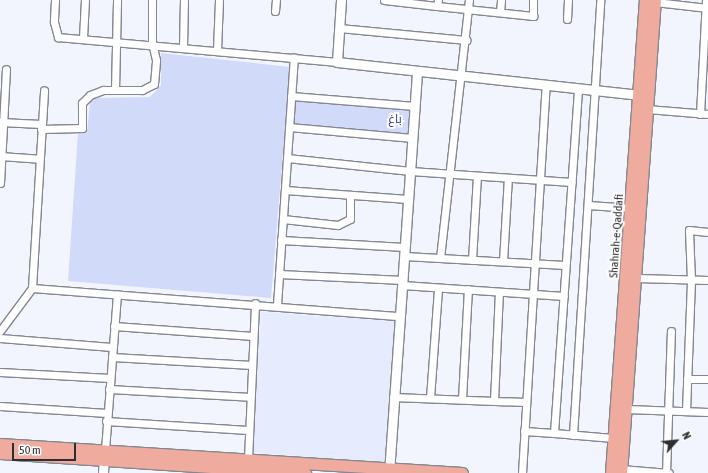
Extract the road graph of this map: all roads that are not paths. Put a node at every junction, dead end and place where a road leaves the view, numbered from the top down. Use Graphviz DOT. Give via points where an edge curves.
graph roads {
  1 [pos="55,0"];
  2 [pos="85,0"];
  3 [pos="117,0"];
  4 [pos="152,0"];
  5 [pos="184,0"];
  6 [pos="219,0"];
  7 [pos="276,0"];
  8 [pos="341,0"];
  9 [pos="384,0"];
  10 [pos="469,0"];
  11 [pos="501,0"];
  12 [pos="533,0"];
  13 [pos="568,0"];
  14 [pos="600,0"];
  15 [pos="706,0"];
  16 [pos="652,1"];
  17 [pos="438,3"];
  18 [pos="707,8"];
  19 [pos="469,9"];
  20 [pos="275,11"];
  21 [pos="500,12"];
  22 [pos="567,19"];
  23 [pos="339,28"];
  24 [pos="83,38"];
  25 [pos="466,40"];
  26 [pos="116,41"];
  27 [pos="152,43"];
  28 [pos="182,47"];
  29 [pos="217,50"];
  30 [pos="294,58"];
  31 [pos="337,62"];
  32 [pos="6,69"];
  33 [pos="417,72"];
  34 [pos="462,77"];
  35 [pos="546,86"];
  36 [pos="578,89"];
  37 [pos="44,90"];
  38 [pos="115,90"];
  39 [pos="596,91"];
  40 [pos="640,95"];
  41 [pos="291,96"];
  42 [pos="415,106"];
  43 [pos="647,109"];
  44 [pos="704,114"];
  45 [pos="2,122"];
  46 [pos="41,126"];
  47 [pos="289,127"];
  48 [pos="413,138"];
  49 [pos="1,156"];
  50 [pos="287,158"];
  51 [pos="39,159"];
  52 [pos="410,171"];
  53 [pos="450,174"];
  54 [pos="477,176"];
  55 [pos="508,178"];
  56 [pos="540,180"];
  57 [pos="572,182"];
  58 [pos="0,183"];
  59 [pos="285,190"];
  60 [pos="350,195"];
  61 [pos="408,199"];
  62 [pos="588,205"];
  63 [pos="632,208"];
  64 [pos="283,219"];
  65 [pos="708,232"];
  66 [pos="281,240"];
  67 [pos="405,252"];
  68 [pos="440,258"];
  69 [pos="472,260"];
  70 [pos="503,261"];
  71 [pos="535,263"];
  72 [pos="565,264"];
  73 [pos="279,274"];
  74 [pos="637,278"];
  75 [pos="691,280"];
  76 [pos="708,280"];
  77 [pos="402,283"];
  78 [pos="32,288"];
  79 [pos="438,288"];
  80 [pos="468,289"];
  81 [pos="499,292"];
  82 [pos="117,294"];
  83 [pos="533,294"];
  84 [pos="564,296"];
  85 [pos="255,303"];
  86 [pos="277,305"];
  87 [pos="400,316"];
  88 [pos="114,326"];
  89 [pos="0,328"];
  90 [pos="671,331"];
  91 [pos="253,336"];
  92 [pos="0,338"];
  93 [pos="112,347"];
  94 [pos="112,356"];
  95 [pos="252,365"];
  96 [pos="0,372"];
  97 [pos="110,378"];
  98 [pos="687,378"];
  99 [pos="708,379"];
  100 [pos="109,388"];
  101 [pos="250,397"];
  102 [pos="393,397"];
  103 [pos="430,398"];
  104 [pos="462,399"];
  105 [pos="494,401"];
  106 [pos="526,402"];
  107 [pos="0,406"];
  108 [pos="626,409"];
  109 [pos="668,410"];
  110 [pos="686,411"];
  111 [pos="708,412"];
  112 [pos="107,417"];
  113 [pos="248,430"];
  114 [pos="524,431"];
  115 [pos="554,433"];
  116 [pos="573,435"];
  117 [pos="613,438"];
  118 [pos="0,444"];
  119 [pos="0,453"];
  120 [pos="104,455"];
  121 [pos="248,459"];
  122 [pos="291,469"];
  123 [pos="389,471"];
  124 [pos="404,471"];
  125 [pos="618,472"];
  126 [pos="103,473"];
  127 [pos="306,473"];
  128 [pos="462,473"];
  129 [pos="522,473"];
  130 [pos="667,473"];
  1 -- 24 [label="street" via="54,22 58,37"];
  2 -- 24 [label="street"];
  3 -- 26 [label="street"];
  4 -- 27 [label="street"];
  5 -- 28 [label="street"];
  6 -- 29 [label="street"];
  7 -- 20 [label="street"];
  8 -- 23 [label="street"];
  9 -- 17 [label="street"];
  10 -- 19 [label="street"];
  11 -- 21 [label="street"];
  12 -- 21 [label="street" via="533,16"];
  13 -- 22 [label="street"];
  14 -- 39 [label="street"];
  15 -- 18 [label="street"];
  16 -- 18 [label="street"];
  16 -- 40 [label="main road, Shahrah-e-Qaddafi"];
  16 -- 43 [label="main road, Shahrah-e-Qaddafi"];
  17 -- 19 [label="street"];
  18 -- 44 [label="street"];
  19 -- 21 [label="street"];
  19 -- 25 [label="street"];
  23 -- 25 [label="street"];
  23 -- 31 [label="street"];
  24 -- 26 [label="street"];
  25 -- 34 [label="street"];
  26 -- 27 [label="street"];
  26 -- 38 [label="street"];
  27 -- 28 [label="street"];
  27 -- 38 [label="street" via="156,60 154,84 142,90"];
  28 -- 29 [label="street"];
  29 -- 30 [label="street"];
  30 -- 31 [label="street"];
  30 -- 41 [label="street"];
  31 -- 33 [label="street"];
  32 -- 45 [label="street"];
  33 -- 34 [label="street"];
  33 -- 42 [label="street"];
  34 -- 35 [label="street"];
  34 -- 53 [label="street"];
  35 -- 36 [label="street"];
  35 -- 56 [label="street"];
  36 -- 39 [label="street"];
  36 -- 57 [label="street"];
  37 -- 46 [label="street"];
  38 -- 46 [label="street" via="103,90 90,95 82,103 82,128"];
  39 -- 40 [label="street"];
  39 -- 62 [label="street"];
  40 -- 63 [label="main road, Shahrah-e-Qaddafi"];
  41 -- 42 [label="street"];
  41 -- 47 [label="street"];
  42 -- 48 [label="street"];
  43 -- 44 [label="street"];
  43 -- 74 [label="main road, Shahrah-e-Qaddafi"];
  45 -- 46 [label="street"];
  45 -- 49 [label="street"];
  46 -- 51 [label="street"];
  47 -- 48 [label="street"];
  47 -- 50 [label="street"];
  48 -- 52 [label="street"];
  49 -- 51 [label="street"];
  49 -- 58 [label="street"];
  50 -- 52 [label="street"];
  50 -- 59 [label="street"];
  51 -- 78 [label="street"];
  52 -- 53 [label="street"];
  52 -- 61 [label="street"];
  53 -- 54 [label="street"];
  53 -- 68 [label="street"];
  54 -- 55 [label="street"];
  54 -- 69 [label="street"];
  55 -- 56 [label="street"];
  55 -- 70 [label="street"];
  56 -- 57 [label="street"];
  56 -- 71 [label="street"];
  57 -- 72 [label="street"];
  59 -- 60 [label="street"];
  59 -- 64 [label="street"];
  60 -- 61 [label="street"];
  60 -- 64 [label="street" via="350,219 338,225"];
  61 -- 67 [label="street"];
  62 -- 63 [label="street"];
  62 -- 116 [label="street"];
  63 -- 117 [label="main road, Shahrah-e-Qaddafi"];
  64 -- 66 [label="street"];
  65 -- 75 [label="street" via="689,230"];
  66 -- 67 [label="street"];
  66 -- 73 [label="street"];
  67 -- 68 [label="street"];
  67 -- 77 [label="street"];
  68 -- 69 [label="street"];
  69 -- 70 [label="street"];
  70 -- 71 [label="street"];
  71 -- 72 [label="street"];
  71 -- 83 [label="street"];
  72 -- 84 [label="street"];
  73 -- 77 [label="street"];
  73 -- 86 [label="street"];
  74 -- 75 [label="street"];
  74 -- 108 [label="main road, Shahrah-e-Qaddafi"];
  75 -- 76 [label="street"];
  75 -- 98 [label="street"];
  77 -- 79 [label="street"];
  77 -- 87 [label="street"];
  78 -- 82 [label="street"];
  78 -- 89 [label="street"];
  79 -- 80 [label="street"];
  79 -- 103 [label="street"];
  80 -- 81 [label="street"];
  80 -- 104 [label="street"];
  81 -- 83 [label="street"];
  81 -- 105 [label="street"];
  82 -- 85 [label="street"];
  82 -- 88 [label="street"];
  83 -- 84 [label="street"];
  83 -- 106 [label="street"];
  84 -- 115 [label="street"];
  85 -- 86 [label="street"];
  85 -- 91 [label="street"];
  86 -- 87 [label="street"];
  87 -- 102 [label="street"];
  88 -- 91 [label="street"];
  88 -- 93 [label="street"];
  90 -- 109 [label="street"];
  91 -- 95 [label="street"];
  92 -- 93 [label="street"];
  93 -- 94 [label="street"];
  94 -- 95 [label="street"];
  94 -- 97 [label="street"];
  95 -- 101 [label="street"];
  96 -- 97 [label="street"];
  97 -- 100 [label="street"];
  98 -- 99 [label="street"];
  98 -- 110 [label="street"];
  100 -- 101 [label="street"];
  100 -- 112 [label="street"];
  101 -- 113 [label="street"];
  102 -- 103 [label="street"];
  102 -- 123 [label="street"];
  103 -- 104 [label="street"];
  104 -- 105 [label="street"];
  105 -- 106 [label="street"];
  106 -- 114 [label="street"];
  107 -- 112 [label="street"];
  108 -- 109 [label="street"];
  108 -- 125 [label="main road, Shahrah-e-Qaddafi"];
  109 -- 110 [label="street"];
  109 -- 130 [label="street"];
  110 -- 111 [label="street"];
  112 -- 113 [label="street"];
  112 -- 120 [label="street"];
  113 -- 121 [label="street"];
  114 -- 115 [label="street"];
  114 -- 129 [label="street"];
  115 -- 116 [label="street"];
  116 -- 117 [label="street"];
  117 -- 125 [label="main road, Shahrah-e-Qaddafi"];
  118 -- 120 [label="main road"];
  119 -- 120 [label="main road"];
  120 -- 121 [label="main road"];
  120 -- 122 [label="main road"];
  120 -- 126 [label="street"];
  121 -- 122 [label="main road"];
  122 -- 123 [label="main road"];
  122 -- 127 [label="main road"];
  123 -- 124 [label="main road"];
  124 -- 128 [label="main road"];
  125 -- 130 [label="street"];
}
